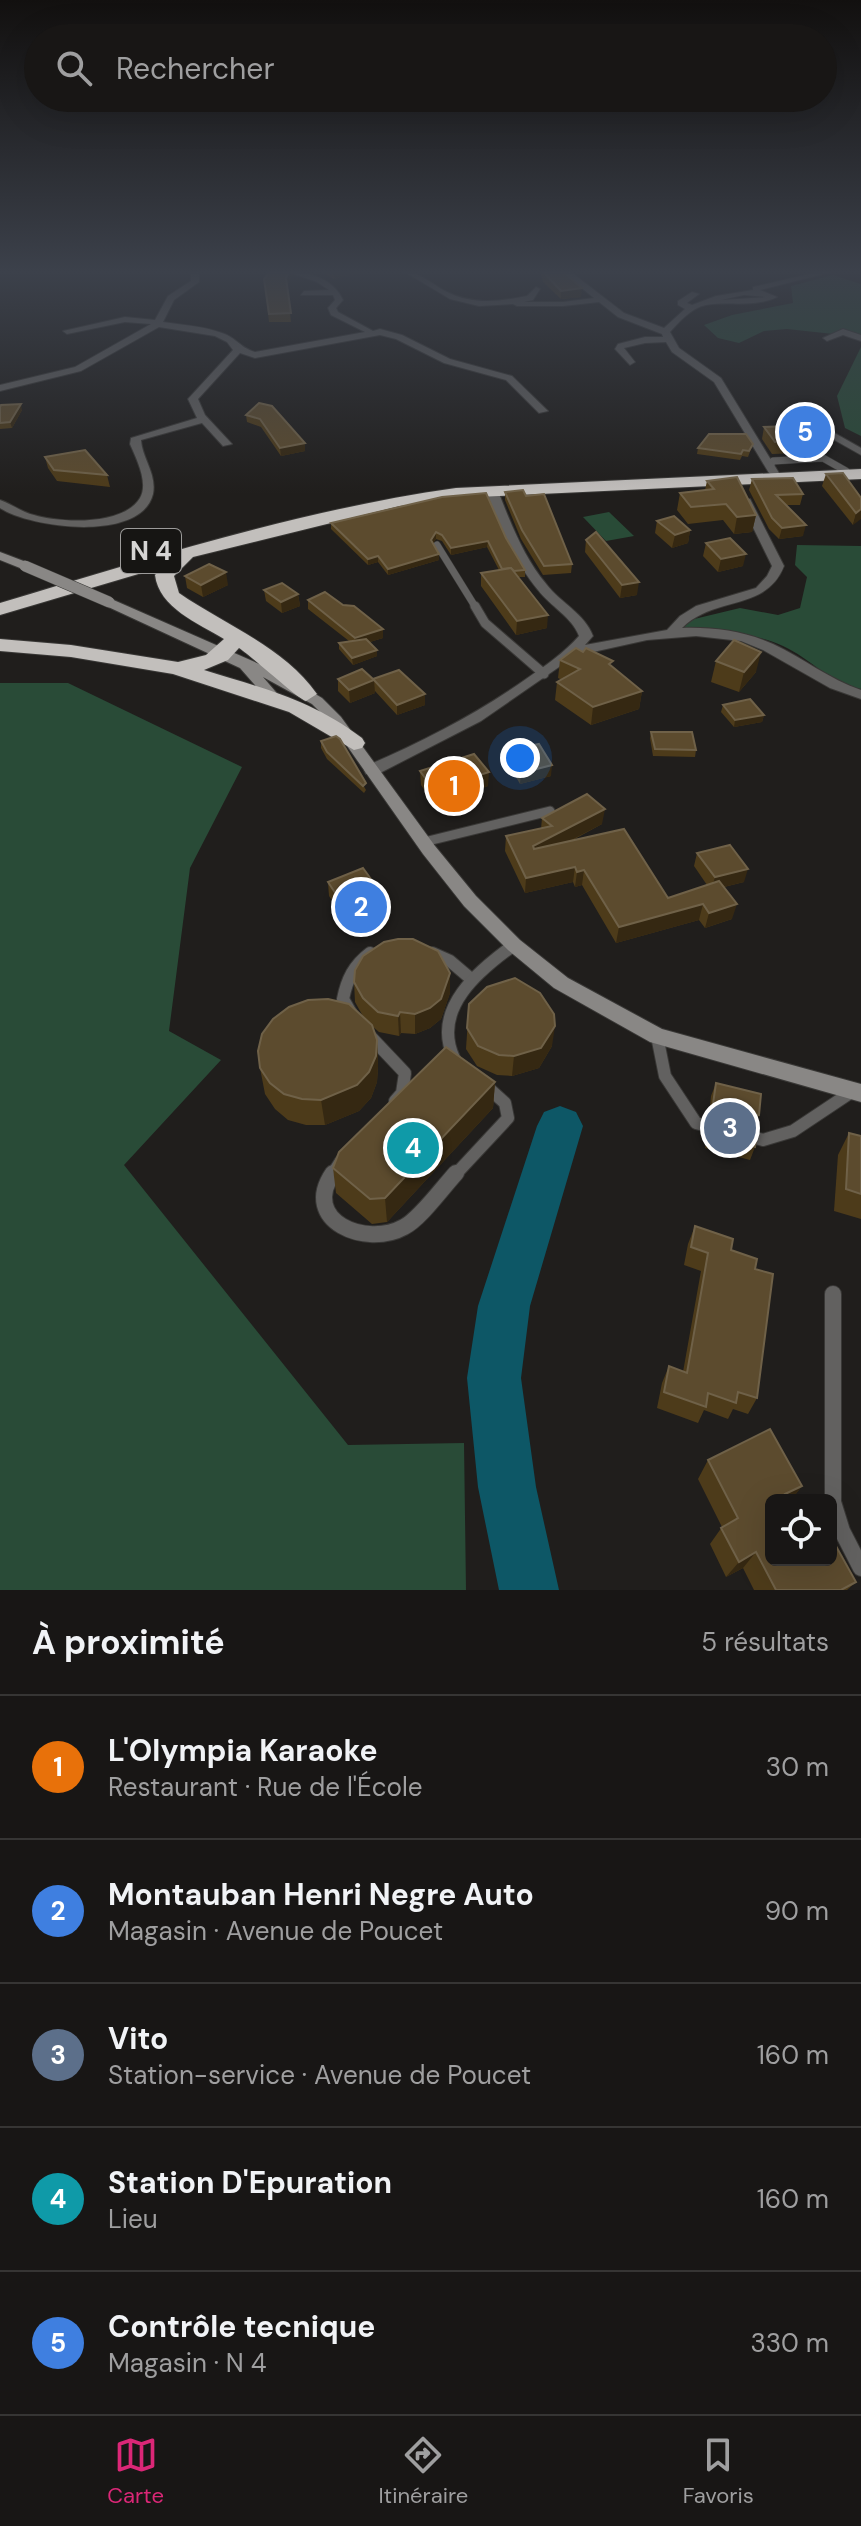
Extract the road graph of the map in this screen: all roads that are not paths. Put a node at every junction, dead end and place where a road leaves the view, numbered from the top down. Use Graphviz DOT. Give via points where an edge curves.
graph roads {
  1 [pos="119,346"];
  2 [pos="235,346"];
  3 [pos="302,346"];
  4 [pos="417,346"];
  5 [pos="621,346"];
  6 [pos="673,346"];
  7 [pos="238,350"];
  8 [pos="630,362"];
  9 [pos="0,388"];
  10 [pos="543,411"];
  11 [pos="794,413"];
  12 [pos="204,419"];
  13 [pos="227,444"];
  14 [pos="861,452"];
  15 [pos="772,470"];
  16 [pos="856,472"];
  17 [pos="735,478"];
  18 [pos="492,491"];
  19 [pos="0,503"];
  20 [pos="437,545"];
  21 [pos="187,554"];
  22 [pos="0,556"];
  23 [pos="0,593"];
  24 [pos="0,609"];
  25 [pos="672,632"];
  26 [pos="236,635"];
  27 [pos="0,645"];
  28 [pos="574,652"];
  29 [pos="222,655"];
  30 [pos="245,665"];
  31 [pos="177,668"];
  32 [pos="544,674"];
  33 [pos="306,694"];
  34 [pos="861,695"];
  35 [pos="274,698"];
  36 [pos="354,743"];
  37 [pos="372,770"];
  38 [pos="550,811"];
  39 [pos="424,842"];
  40 [pos="514,945"];
  41 [pos="383,949"];
  42 [pos="422,949"];
  43 [pos="470,978"];
  44 [pos="657,1036"];
  45 [pos="461,1067"];
  46 [pos="473,1076"];
  47 [pos="857,1092"];
  48 [pos="383,1115"];
  49 [pos="354,1146"];
  50 [pos="833,1294"];
  51 [pos="861,1568"];
  1 -- 9 [label="street" via="78,369"];
  2 -- 7 [label="street"];
  3 -- 7 [label="street" via="255,355"];
  4 -- 10 [label="street" via="447,361 509,378"];
  5 -- 8 [label="street"];
  6 -- 15 [label="street" via="718,380"];
  7 -- 12 [label="street" via="193,399"];
  11 -- 14 [label="street"];
  12 -- 13 [label="street"];
  12 -- 19 [label="street" via="136,438 148,487 145,499 115,519 47,523 23,518"];
  15 -- 16 [label="highway, N 4"];
  15 -- 23 [label="highway, N 4" via="484,484 391,495 229,529"];
  16 -- 17 [label="highway"];
  17 -- 18 [label="highway, N 4"];
  17 -- 25 [label="street" via="778,566 776,574 764,590 700,608"];
  18 -- 21 [label="highway, N 4" via="344,512"];
  18 -- 28 [label="street" via="526,566 583,627 586,636"];
  20 -- 32 [label="lane" via="485,623"];
  21 -- 24 [label="highway, N 4"];
  21 -- 26 [label="highway" via="164,575 166,589"];
  22 -- 29 [label="main road, bridge"];
  25 -- 28 [label="street"];
  25 -- 34 [label="street" via="711,633 757,643 826,683"];
  26 -- 29 [label="highway"];
  26 -- 33 [label="highway" via="285,671"];
  27 -- 31 [label="highway"];
  28 -- 32 [label="street"];
  29 -- 30 [label="main road"];
  29 -- 31 [label="highway"];
  30 -- 33 [label="main road"];
  30 -- 35 [label="main road"];
  31 -- 35 [label="highway"];
  32 -- 37 [label="street" via="436,742"];
  33 -- 36 [label="main road"];
  35 -- 36 [label="highway" via="309,712"];
  36 -- 37 [label="main road"];
  37 -- 39 [label="main road"];
  38 -- 39 [label="lane"];
  39 -- 40 [label="main road" via="470,901"];
  40 -- 43 [label="lane"];
  40 -- 44 [label="main road" via="561,983"];
  41 -- 48 [label="lane" via="357,962 343,999 357,1024 405,1073 402,1093"];
  42 -- 43 [label="lane" via="450,961"];
  43 -- 45 [label="lane" via="448,1029 449,1052"];
  44 -- 47 [label="main road"];
  44 -- 47 [label="lane" via="665,1076 696,1123 763,1140 793,1131"];
  46 -- 49 [label="lane" via="499,1095 508,1118 405,1227 366,1236 347,1231 330,1218 323,1204 325,1186"];
  50 -- 51 [label="lane" via="833,1502"];
}
